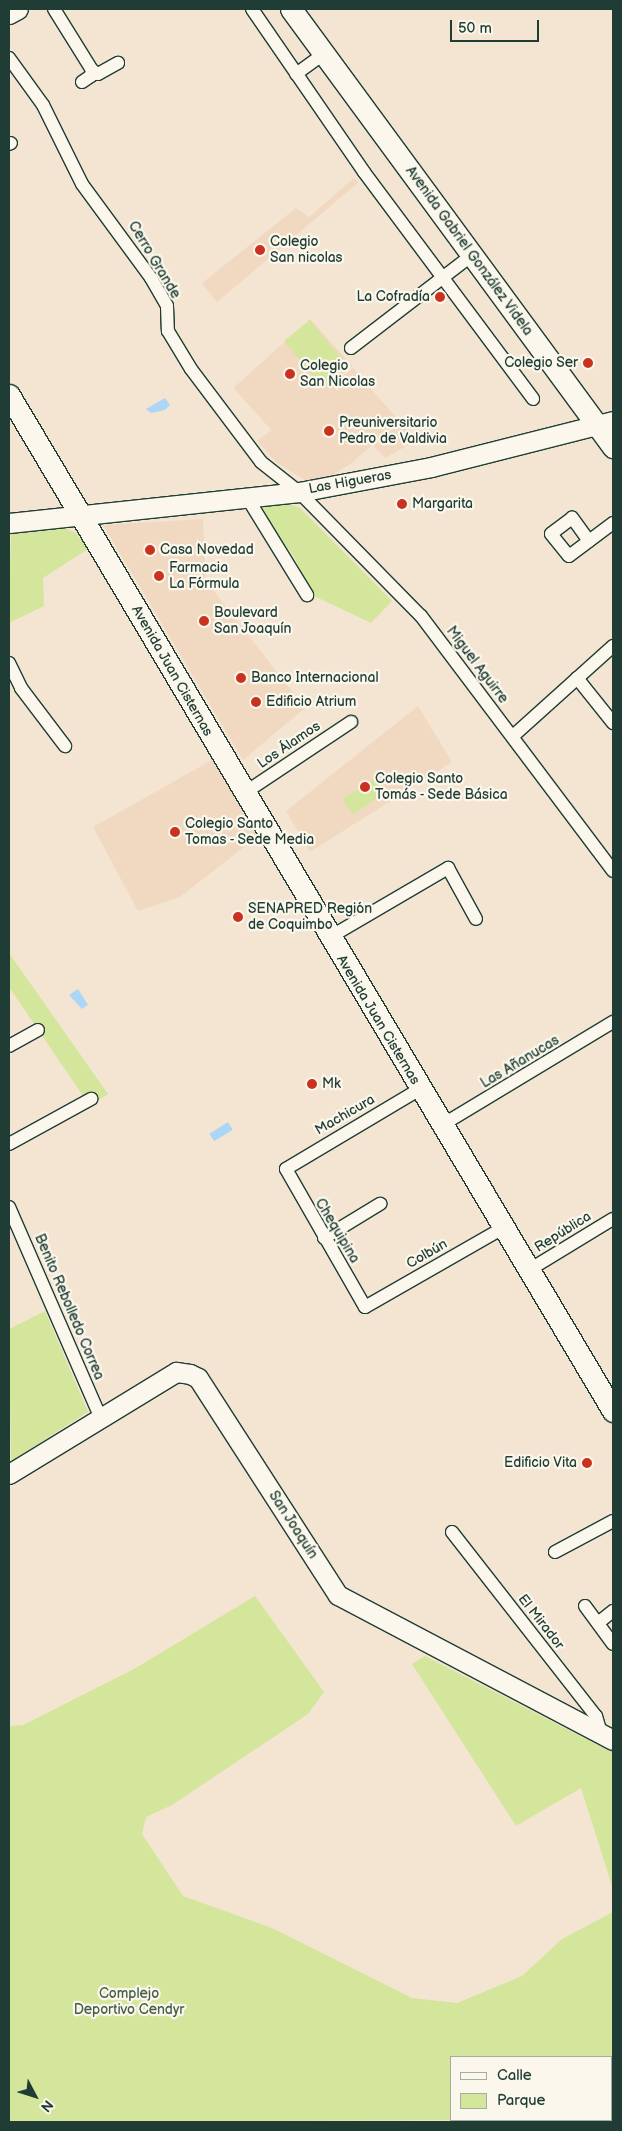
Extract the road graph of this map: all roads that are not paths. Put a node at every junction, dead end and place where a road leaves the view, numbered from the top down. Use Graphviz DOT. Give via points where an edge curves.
graph roads {
  1 [pos="18,9"];
  2 [pos="54,9"];
  3 [pos="252,9"];
  4 [pos="291,9"];
  5 [pos="9,14"];
  6 [pos="324,54"];
  7 [pos="9,58"];
  8 [pos="118,63"];
  9 [pos="92,70"];
  10 [pos="296,74"];
  11 [pos="82,82"];
  12 [pos="472,255"];
  13 [pos="442,276"];
  14 [pos="352,348"];
  15 [pos="9,395"];
  16 [pos="533,399"];
  17 [pos="605,423"];
  18 [pos="613,447"];
  19 [pos="299,492"];
  20 [pos="248,499"];
  21 [pos="83,517"];
  22 [pos="9,523"];
  23 [pos="613,523"];
  24 [pos="589,541"];
  25 [pos="307,595"];
  26 [pos="613,646"];
  27 [pos="9,663"];
  28 [pos="578,678"];
  29 [pos="351,722"];
  30 [pos="613,723"];
  31 [pos="513,736"];
  32 [pos="65,746"];
  33 [pos="244,794"];
  34 [pos="613,846"];
  35 [pos="602,853"];
  36 [pos="613,871"];
  37 [pos="476,919"];
  38 [pos="330,937"];
  39 [pos="613,1022"];
  40 [pos="38,1030"];
  41 [pos="9,1046"];
  42 [pos="420,1089"];
  43 [pos="91,1099"];
  44 [pos="442,1125"];
  45 [pos="9,1144"];
  46 [pos="286,1169"];
  47 [pos="380,1204"];
  48 [pos="9,1207"];
  49 [pos="613,1219"];
  50 [pos="503,1228"];
  51 [pos="324,1238"];
  52 [pos="529,1270"];
  53 [pos="365,1307"];
  54 [pos="613,1411"];
  55 [pos="101,1419"];
  56 [pos="9,1474"];
  57 [pos="613,1521"];
  58 [pos="452,1532"];
  59 [pos="555,1552"];
  60 [pos="585,1606"];
  61 [pos="613,1611"];
  62 [pos="598,1623"];
  63 [pos="613,1644"];
  64 [pos="607,1737"];
  1 -- 5 [label="main road"];
  2 -- 9 [label="street"];
  3 -- 10 [label="street"];
  4 -- 6 [label="main road, Avenida Gabriel González Videla"];
  6 -- 10 [label="street"];
  6 -- 12 [label="main road, Avenida Gabriel González Videla"];
  7 -- 19 [label="street, Cerro Grande" via="43,104 82,184 119,230 159,292 167,306 168,331 179,353 261,462"];
  8 -- 9 [label="street" via="98,74"];
  9 -- 11 [label="street" via="92,76"];
  10 -- 13 [label="street"];
  12 -- 13 [label="street"];
  12 -- 17 [label="main road, Avenida Gabriel González Videla"];
  13 -- 14 [label="street"];
  13 -- 16 [label="street"];
  15 -- 21 [label="main road, Avenida Juan Cisternas"];
  17 -- 18 [label="main road, Avenida Gabriel González Videla"];
  17 -- 19 [label="main road, Las Higueras" via="431,467"];
  19 -- 20 [label="main road, Las Higueras"];
  19 -- 31 [label="street, Miguel Aguirre" via="420,616"];
  20 -- 21 [label="main road, Las Higueras"];
  20 -- 25 [label="street"];
  21 -- 22 [label="main road, Las Higueras"];
  21 -- 33 [label="main road, Avenida Juan Cisternas"];
  23 -- 24 [label="street"];
  26 -- 28 [label="street"];
  27 -- 32 [label="street" via="21,688"];
  28 -- 30 [label="street"];
  28 -- 31 [label="street"];
  29 -- 33 [label="street, Los Álamos"];
  31 -- 35 [label="street, Miguel Aguirre"];
  33 -- 38 [label="main road, Avenida Juan Cisternas"];
  34 -- 35 [label="street"];
  35 -- 36 [label="street, Miguel Aguirre"];
  37 -- 38 [label="street" via="448,868"];
  38 -- 42 [label="main road, Avenida Juan Cisternas"];
  39 -- 44 [label="street, Las Añanucas"];
  40 -- 41 [label="street"];
  42 -- 44 [label="main road, Avenida Juan Cisternas"];
  42 -- 46 [label="street, Machicura"];
  43 -- 45 [label="street"];
  44 -- 50 [label="main road, Avenida Juan Cisternas"];
  46 -- 51 [label="street, Chequipina"];
  47 -- 51 [label="street"];
  48 -- 55 [label="street, Benito Rebolledo Correa"];
  49 -- 52 [label="street, República"];
  50 -- 52 [label="main road, Avenida Juan Cisternas"];
  50 -- 53 [label="street, Colbún"];
  51 -- 53 [label="street, Chequipina"];
  52 -- 54 [label="main road, Avenida Juan Cisternas"];
  55 -- 56 [label="main road, San Joaquín"];
  55 -- 64 [label="main road, San Joaquín" via="176,1372 198,1378 338,1595"];
  57 -- 59 [label="street"];
  58 -- 64 [label="street, El Mirador" via="596,1716"];
  60 -- 62 [label="street"];
  61 -- 62 [label="street"];
  62 -- 63 [label="street"];
}
